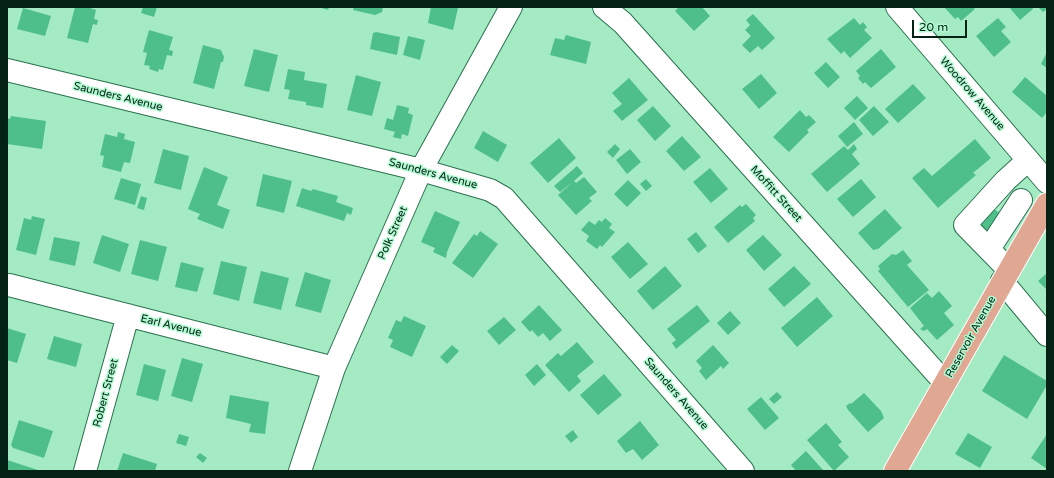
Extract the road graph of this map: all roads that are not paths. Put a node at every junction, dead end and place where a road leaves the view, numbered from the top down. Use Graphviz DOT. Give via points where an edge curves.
graph roads {
  1 [pos="511,7"];
  2 [pos="604,7"];
  3 [pos="897,7"];
  4 [pos="7,70"];
  5 [pos="1028,160"];
  6 [pos="421,170"];
  7 [pos="1005,181"];
  8 [pos="1047,182"];
  9 [pos="1021,200"];
  10 [pos="1043,211"];
  11 [pos="989,249"];
  12 [pos="1006,276"];
  13 [pos="9,285"];
  14 [pos="128,315"];
  15 [pos="1047,336"];
  16 [pos="334,368"];
  17 [pos="945,383"];
  18 [pos="85,471"];
  19 [pos="300,471"];
  20 [pos="743,471"];
  21 [pos="895,471"];
  1 -- 6 [label="street, Polk Street"];
  2 -- 17 [label="street, Moffitt Street" via="623,23"];
  3 -- 5 [label="street, Woodrow Avenue"];
  4 -- 6 [label="street, Saunders Avenue"];
  5 -- 7 [label="street"];
  5 -- 8 [label="street, Woodrow Avenue"];
  6 -- 16 [label="street, Polk Street"];
  6 -- 20 [label="street, Saunders Avenue" via="490,190 504,198"];
  7 -- 9 [label="street"];
  7 -- 11 [label="street" via="965,225"];
  9 -- 10 [label="street"];
  9 -- 11 [label="street"];
  10 -- 12 [label="main road, Reservoir Avenue"];
  11 -- 12 [label="street"];
  12 -- 15 [label="street"];
  12 -- 17 [label="main road, Reservoir Avenue"];
  13 -- 14 [label="street, Earl Avenue"];
  14 -- 16 [label="street, Earl Avenue"];
  14 -- 18 [label="street, Robert Street"];
  16 -- 19 [label="street, Polk Street"];
  17 -- 21 [label="main road, Reservoir Avenue"];
}
